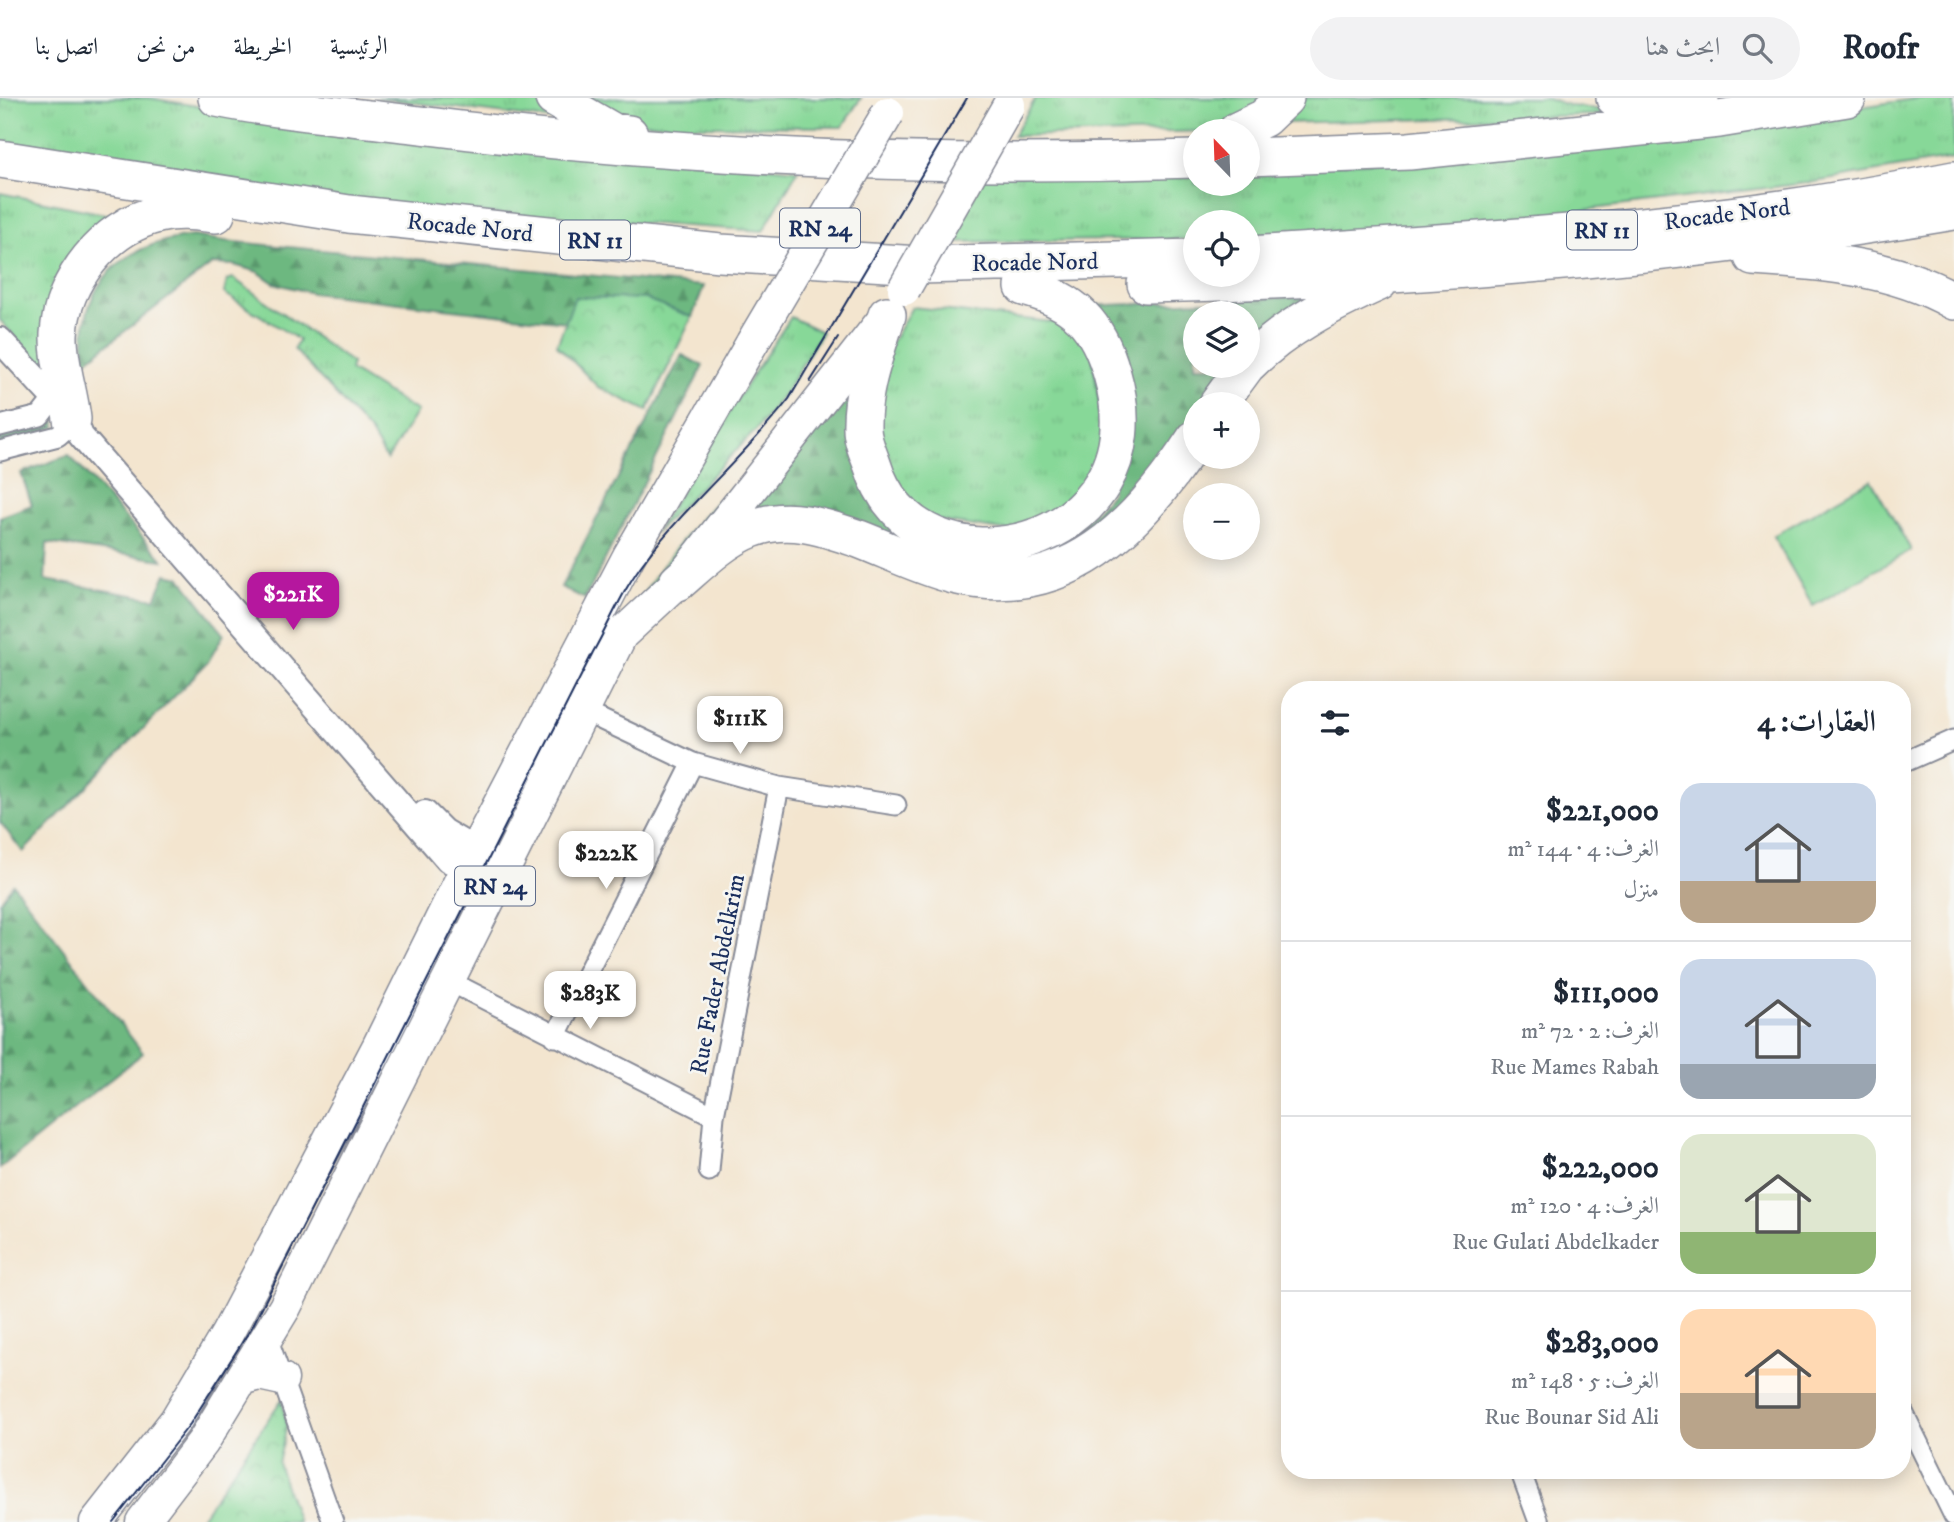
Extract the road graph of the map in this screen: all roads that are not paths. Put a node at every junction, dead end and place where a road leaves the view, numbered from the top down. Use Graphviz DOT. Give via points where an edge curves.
graph roads {
  1 [pos="217,98"];
  2 [pos="554,98"];
  3 [pos="1285,98"];
  4 [pos="1615,98"];
  5 [pos="1792,98"];
  6 [pos="1847,98"];
  7 [pos="1011,102"];
  8 [pos="893,105"];
  9 [pos="1260,120"];
  10 [pos="1183,142"];
  11 [pos="796,157"];
  12 [pos="1260,157"];
  13 [pos="0,159"];
  14 [pos="1183,159"];
  15 [pos="1012,162"];
  16 [pos="1954,180"];
  17 [pos="1954,211"];
  18 [pos="349,214"];
  19 [pos="1260,254"];
  20 [pos="1633,257"];
  21 [pos="1183,259"];
  22 [pos="1423,274"];
  23 [pos="1024,287"];
  24 [pos="906,289"];
  25 [pos="1954,302"];
  26 [pos="0,340"];
  27 [pos="1260,354"];
  28 [pos="67,413"];
  29 [pos="0,426"];
  30 [pos="0,451"];
  31 [pos="1183,458"];
  32 [pos="678,582"];
  33 [pos="583,711"];
  34 [pos="1954,740"];
  35 [pos="1911,759"];
  36 [pos="693,764"];
  37 [pos="779,787"];
  38 [pos="895,805"];
  39 [pos="470,860"];
  40 [pos="501,875"];
  41 [pos="449,981"];
  42 [pos="555,1037"];
  43 [pos="714,1116"];
  44 [pos="709,1171"];
  45 [pos="267,1337"];
  46 [pos="244,1378"];
  47 [pos="282,1379"];
  48 [pos="1911,1428"];
  49 [pos="1523,1479"];
  50 [pos="1954,1516"];
  51 [pos="96,1522"];
  52 [pos="142,1522"];
  53 [pos="333,1522"];
  54 [pos="1539,1522"];
  1 -- 11 [label="highway" via="525,138"];
  2 -- 11 [label="highway" via="613,132"];
  3 -- 9 [label="highway"];
  4 -- 5 [label="highway"];
  6 -- 12 [label="highway" via="1719,119 1409,152"];
  7 -- 24 [label="main road, RN 24, bridge"];
  8 -- 39 [label="main road, RN 24, bridge" via="629,556"];
  10 -- 15 [label="highway"];
  11 -- 15 [label="highway"];
  13 -- 18 [label="highway, Rocade Nord / RN 11"];
  14 -- 15 [label="highway"];
  16 -- 19 [label="highway, Rocade Nord / RN 11" via="1757,212 1512,240"];
  17 -- 20 [label="highway"];
  18 -- 24 [label="highway, Rocade Nord / RN 11" via="720,253"];
  18 -- 28 [label="highway" via="313,225 172,212 141,219 113,237 79,273 61,319 59,350"];
  20 -- 22 [label="highway"];
  20 -- 25 [label="highway" via="1817,261 1878,271"];
  21 -- 24 [label="highway, Rocade Nord / RN 11"];
  22 -- 23 [label="highway"];
  22 -- 27 [label="highway" via="1384,280 1343,298 1295,326"];
  23 -- 24 [label="highway"];
  23 -- 24 [label="highway" via="1058,297 1091,324 1113,377 1121,427 1110,470 1092,498 1056,530 1026,543 1001,547 955,542 915,524 881,489 862,431 870,371"];
  24 -- 32 [label="main road, RN 24"];
  26 -- 28 [label="street"];
  28 -- 29 [label="street"];
  28 -- 30 [label="street" via="58,436"];
  28 -- 39 [label="street" via="88,429 228,599"];
  31 -- 32 [label="highway" via="1122,531 1093,553 1040,575 1007,580 954,575 818,524 786,522 752,528 726,542"];
  32 -- 33 [label="main road, RN 24" via="621,635"];
  33 -- 36 [label="street"];
  33 -- 40 [label="main road, RN 24"];
  34 -- 35 [label="street"];
  36 -- 37 [label="street"];
  36 -- 42 [label="street"];
  37 -- 38 [label="street"];
  37 -- 43 [label="street, Rue Fader Abdelkrim"];
  39 -- 40 [label="street"];
  39 -- 51 [label="main road, RN 24" via="227,1334 176,1420"];
  40 -- 41 [label="main road, RN 24"];
  41 -- 42 [label="street"];
  41 -- 45 [label="main road, RN 24"];
  42 -- 43 [label="street"];
  43 -- 44 [label="street, Rue Fader Abdelkrim"];
  45 -- 46 [label="main road, RN 24"];
  45 -- 47 [label="street"];
  46 -- 47 [label="main road" via="259,1374"];
  46 -- 52 [label="main road, RN 24" via="203,1442"];
  47 -- 53 [label="street"];
  48 -- 50 [label="street"];
  49 -- 54 [label="street"];
}
